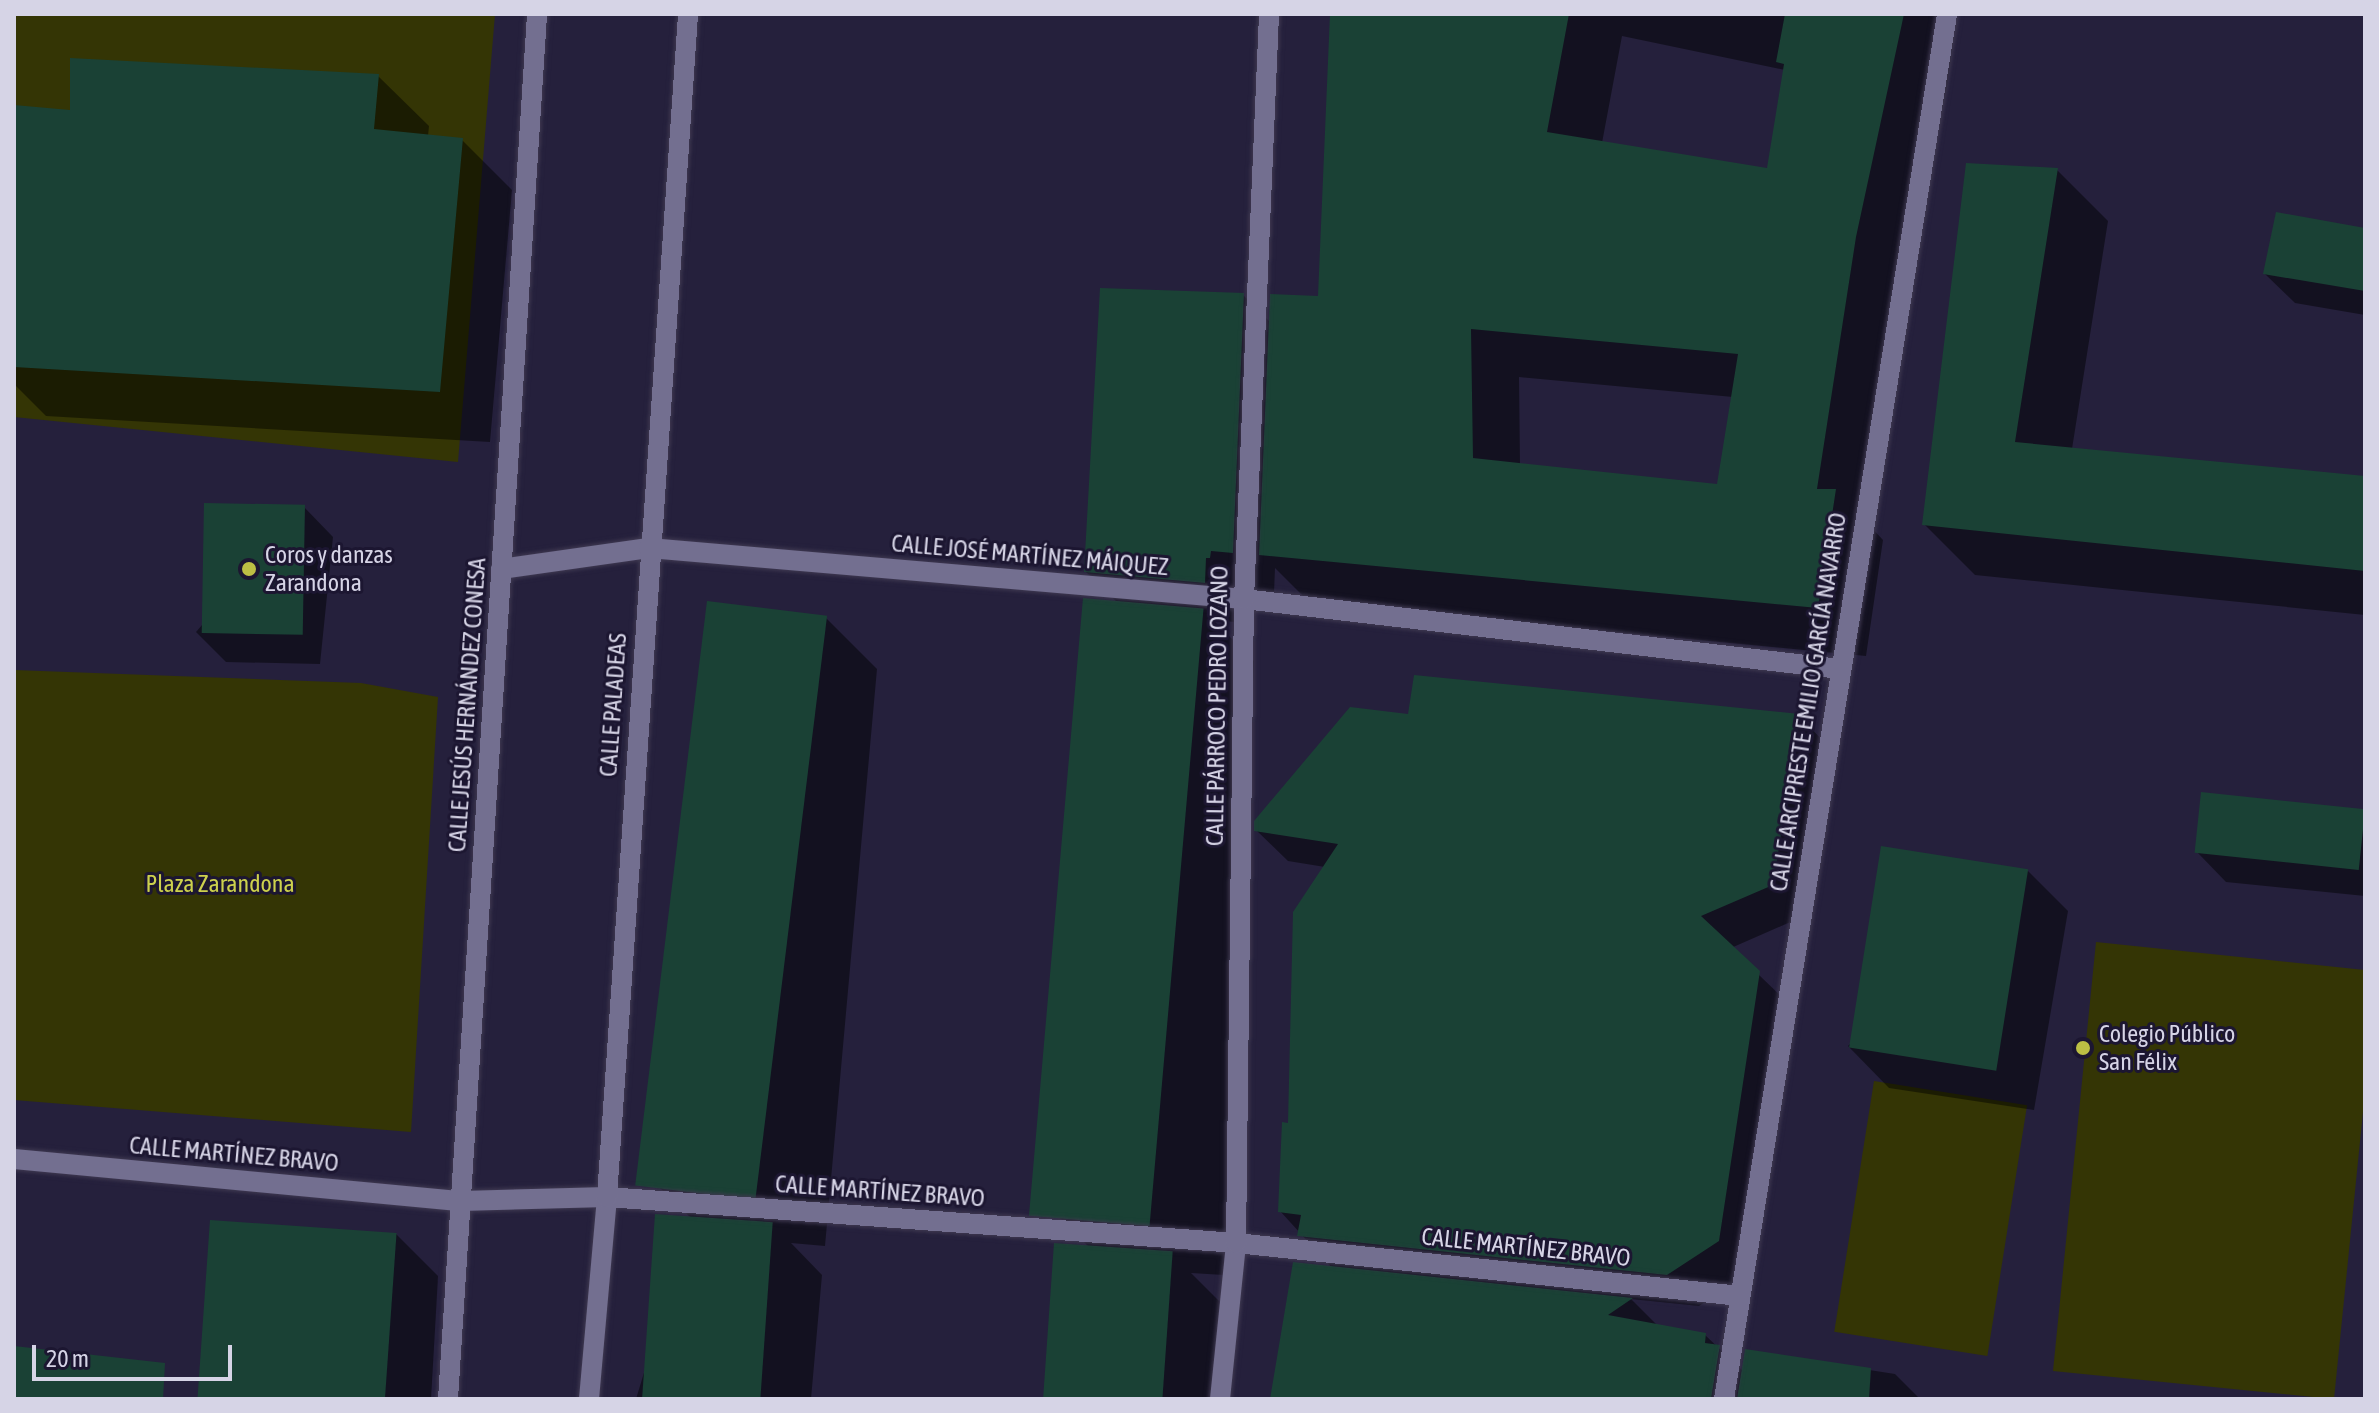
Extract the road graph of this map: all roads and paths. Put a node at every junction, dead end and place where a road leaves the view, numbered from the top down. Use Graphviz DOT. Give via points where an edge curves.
graph roads {
  1 [pos="537,14"];
  2 [pos="688,14"];
  3 [pos="1269,14"];
  4 [pos="1947,14"];
  5 [pos="649,548"];
  6 [pos="501,569"];
  7 [pos="1244,599"];
  8 [pos="1840,669"];
  9 [pos="14,1159"];
  10 [pos="607,1197"];
  11 [pos="461,1201"];
  12 [pos="1236,1243"];
  13 [pos="1740,1296"];
  14 [pos="448,1399"];
  15 [pos="589,1399"];
  16 [pos="1220,1399"];
  17 [pos="1724,1399"];
  1 -- 6 [label="street, CALLE JESÚS HERNÁNDEZ CONESA"];
  2 -- 5 [label="street, CALLE PALADEAS"];
  3 -- 7 [label="street, CALLE PÁRROCO PEDRO LOZANO"];
  4 -- 8 [label="street, CALLE ARCIPRESTE EMILIO GARCÍA NAVARRO"];
  5 -- 6 [label="street, CALLE JOSÉ MARTÍNEZ MÁIQUEZ"];
  5 -- 7 [label="street, CALLE JOSÉ MARTÍNEZ MÁIQUEZ"];
  5 -- 10 [label="street, CALLE PALADEAS"];
  6 -- 11 [label="street, CALLE JESÚS HERNÁNDEZ CONESA"];
  7 -- 8 [label="street, CALLE JOSÉ MARTÍNEZ MÁIQUEZ"];
  7 -- 12 [label="street, CALLE PÁRROCO PEDRO LOZANO"];
  8 -- 13 [label="street, CALLE ARCIPRESTE EMILIO GARCÍA NAVARRO"];
  9 -- 11 [label="street, CALLE MARTÍNEZ BRAVO"];
  10 -- 11 [label="street, CALLE MARTÍNEZ BRAVO"];
  10 -- 12 [label="street, CALLE MARTÍNEZ BRAVO"];
  10 -- 15 [label="street, CALLE PALADEAS"];
  11 -- 14 [label="street, CALLE JESÚS HERNÁNDEZ CONESA"];
  12 -- 13 [label="street, CALLE MARTÍNEZ BRAVO"];
  12 -- 16 [label="street, CALLE PÁRROCO PEDRO LOZANO"];
  13 -- 17 [label="street, CALLE ARCIPRESTE EMILIO GARCÍA NAVARRO"];
}
